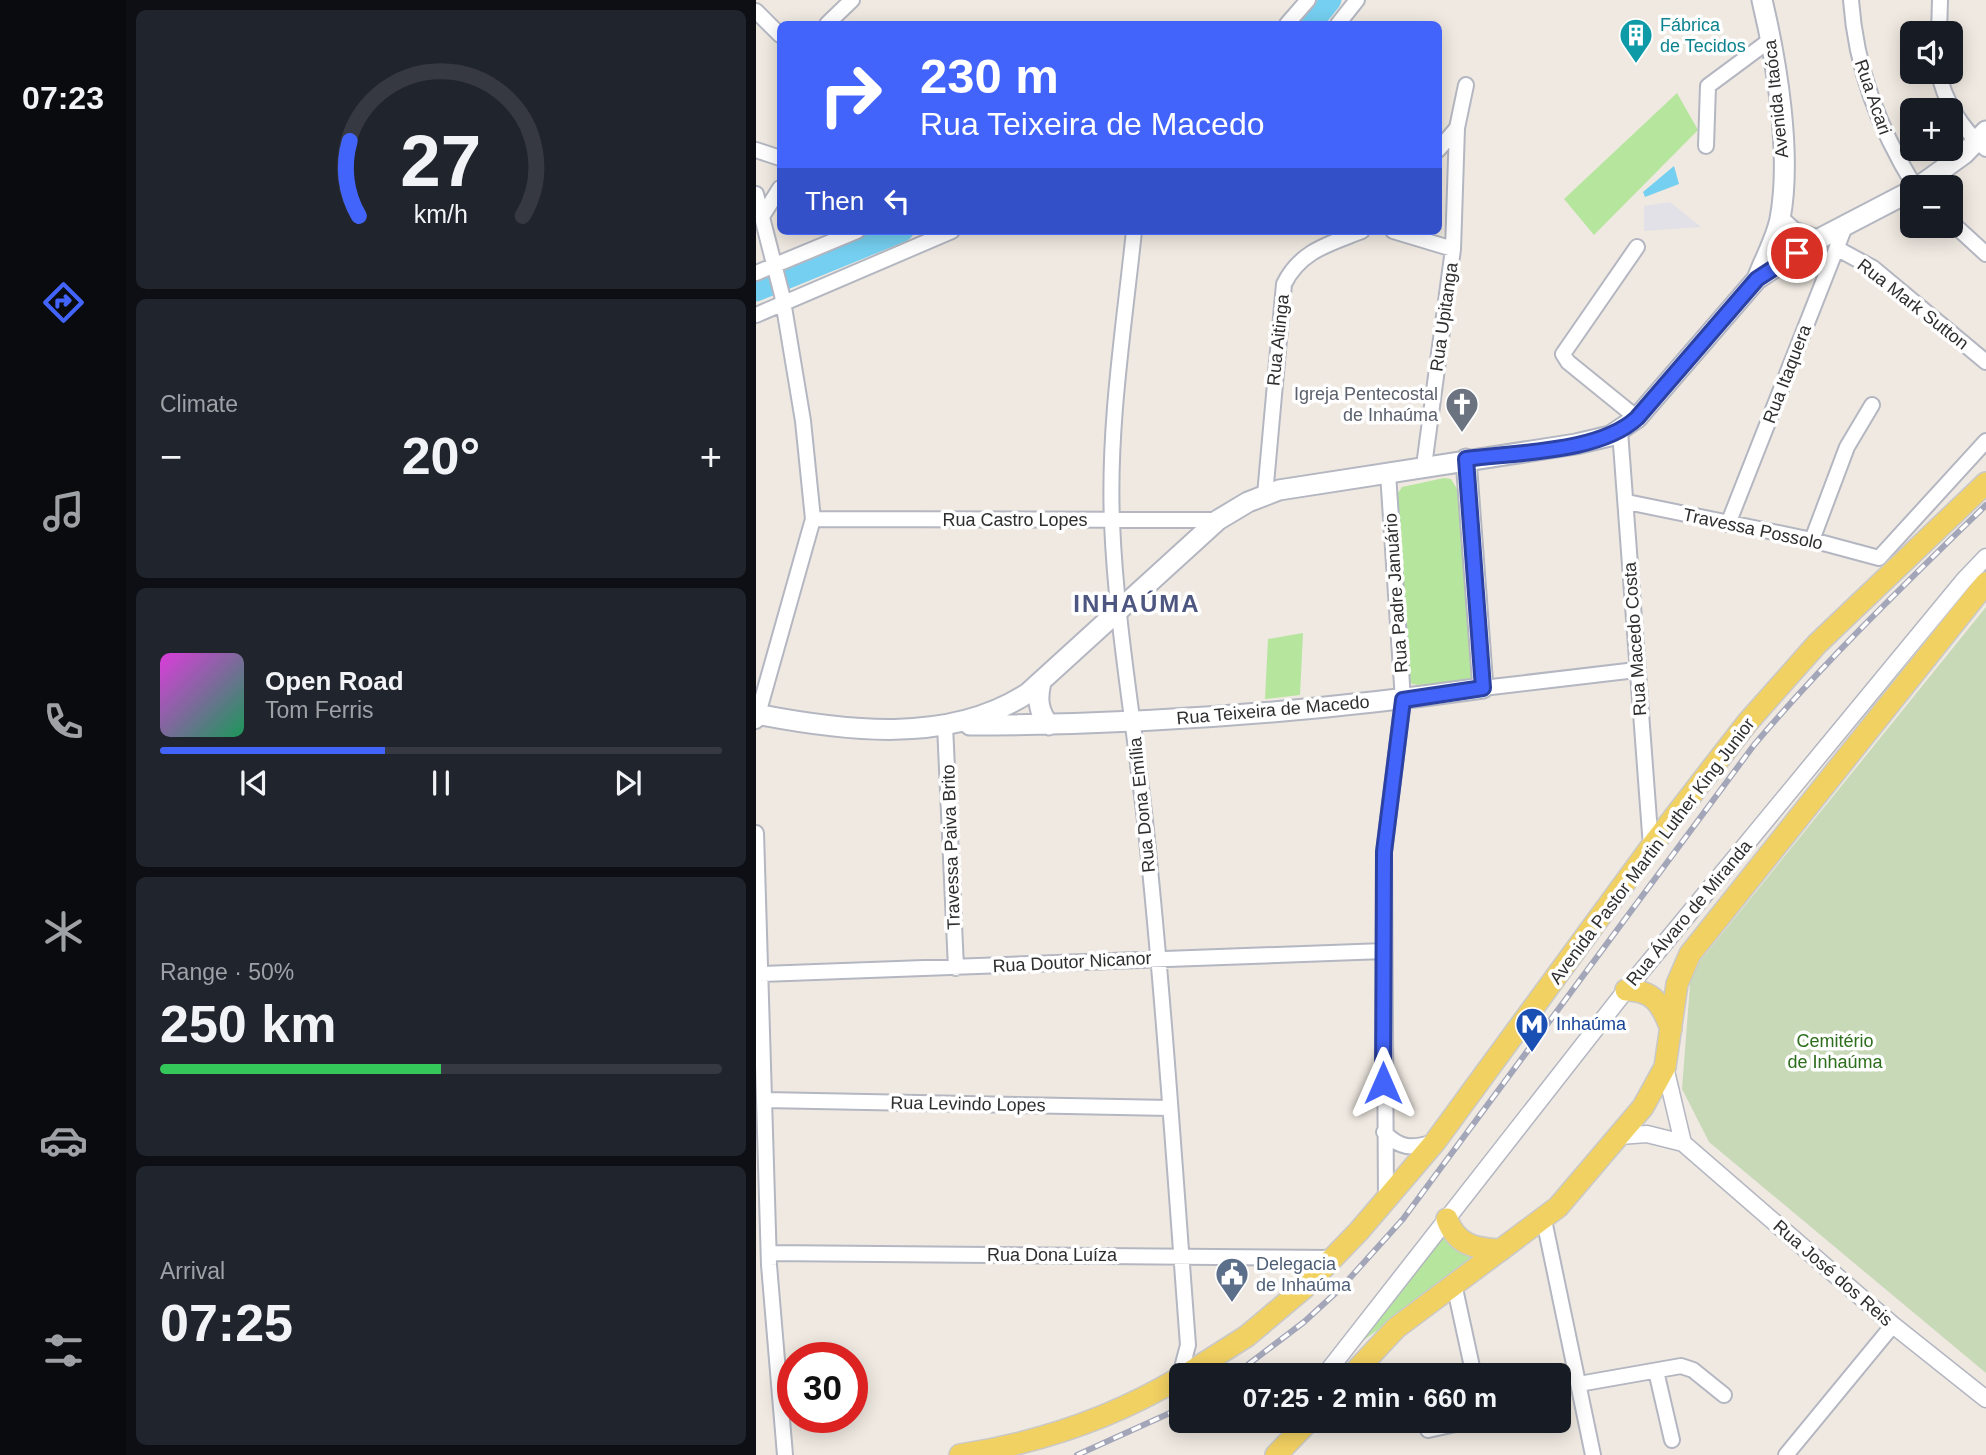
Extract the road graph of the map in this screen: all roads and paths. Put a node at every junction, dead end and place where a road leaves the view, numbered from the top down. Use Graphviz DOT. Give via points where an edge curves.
graph roads {
  1 [pos="1308,0"];
  2 [pos="1357,0"];
  3 [pos="1762,0"];
  4 [pos="1852,0"];
  5 [pos="1940,0"];
  6 [pos="843,3"];
  7 [pos="756,11"];
  8 [pos="829,21"];
  9 [pos="1290,21"];
  10 [pos="1340,21"];
  11 [pos="1939,21"];
  12 [pos="777,32"];
  13 [pos="1770,40"];
  14 [pos="1942,84"];
  15 [pos="1466,85"];
  16 [pos="1457,128"];
  17 [pos="1983,141"];
  18 [pos="1442,145"];
  19 [pos="1706,146"];
  20 [pos="756,150"];
  21 [pos="777,157"];
  22 [pos="1908,175"];
  23 [pos="1934,175"];
  24 [pos="777,193"];
  25 [pos="756,194"];
  26 [pos="1900,196"];
  27 [pos="763,215"];
  28 [pos="1780,220"];
  29 [pos="1846,224"];
  30 [pos="1963,233"];
  31 [pos="848,235"];
  32 [pos="942,235"];
  33 [pos="1134,235"];
  34 [pos="1353,235"];
  35 [pos="1406,235"];
  36 [pos="1817,240"];
  37 [pos="1637,247"];
  38 [pos="1453,249"];
  39 [pos="1986,254"];
  40 [pos="1835,256"];
  41 [pos="776,267"];
  42 [pos="756,273"];
  43 [pos="1757,279"];
  44 [pos="782,299"];
  45 [pos="756,315"];
  46 [pos="1986,362"];
  47 [pos="1872,405"];
  48 [pos="1637,418"];
  49 [pos="1620,431"];
  50 [pos="1986,441"];
  51 [pos="1466,459"];
  52 [pos="1424,466"];
  53 [pos="1388,473"];
  54 [pos="1986,483"];
  55 [pos="1265,495"];
  56 [pos="1627,502"];
  57 [pos="813,519"];
  58 [pos="1112,520"];
  59 [pos="1218,520"];
  60 [pos="1728,524"];
  61 [pos="1812,540"];
  62 [pos="1986,558"];
  63 [pos="1986,583"];
  64 [pos="1119,611"];
  65 [pos="1636,670"];
  66 [pos="1041,682"];
  67 [pos="1483,688"];
  68 [pos="1403,700"];
  69 [pos="756,717"];
  70 [pos="1133,721"];
  71 [pos="948,725"];
  72 [pos="1049,725"];
  73 [pos="756,833"];
  74 [pos="1651,847"];
  75 [pos="1384,951"];
  76 [pos="1157,958"];
  77 [pos="956,968"];
  78 [pos="760,974"];
  79 [pos="1626,990"];
  80 [pos="1671,1029"];
  81 [pos="1665,1067"];
  82 [pos="765,1100"];
  83 [pos="1170,1108"];
  84 [pos="1384,1132"];
  85 [pos="1619,1136"];
  86 [pos="1435,1142"];
  87 [pos="1683,1143"];
  88 [pos="1386,1201"];
  89 [pos="1447,1219"];
  90 [pos="1544,1220"];
  91 [pos="1501,1250"];
  92 [pos="1181,1256"];
  93 [pos="1334,1258"];
  94 [pos="765,1261"];
  95 [pos="1454,1284"];
  96 [pos="1894,1325"];
  97 [pos="1184,1363"];
  98 [pos="1204,1363"];
  99 [pos="1334,1363"];
  100 [pos="1363,1363"];
  101 [pos="1471,1363"];
  102 [pos="1656,1371"];
  103 [pos="1169,1383"];
  104 [pos="1579,1384"];
  105 [pos="1724,1395"];
  106 [pos="1986,1399"];
  107 [pos="1286,1433"];
  108 [pos="1297,1433"];
  109 [pos="1302,1433"];
  110 [pos="1672,1440"];
  111 [pos="785,1455"];
  112 [pos="960,1455"];
  113 [pos="1274,1455"];
  114 [pos="1288,1455"];
  115 [pos="1593,1455"];
  116 [pos="1786,1455"];
  1 -- 9 [label="street"];
  2 -- 10 [label="street"];
  3 -- 13 [label="main road, Avenida Itaóca"];
  4 -- 22 [label="street, Rua Acari" via="1864,80 1878,120"];
  5 -- 11 [label="street"];
  6 -- 8 [label="street"];
  7 -- 12 [label="street"];
  13 -- 19 [label="street" via="1708,86"];
  13 -- 28 [label="main road, Avenida Itaóca" via="1784,148"];
  14 -- 17 [label="street" via="1946,97"];
  15 -- 16 [label="street, Rua Upitanga"];
  16 -- 18 [label="street"];
  16 -- 38 [label="street, Rua Upitanga"];
  17 -- 23 [label="main road"];
  20 -- 21 [label="street"];
  24 -- 27 [label="street"];
  25 -- 27 [label="street"];
  26 -- 29 [label="main road"];
  27 -- 41 [label="street"];
  28 -- 36 [label="main road" via="1793,232"];
  28 -- 43 [label="main road, Avenida Itaóca"];
  29 -- 36 [label="main road"];
  29 -- 40 [label="street, Rua Itaquera"];
  30 -- 39 [label="street"];
  31 -- 41 [label="street"];
  32 -- 44 [label="street"];
  33 -- 58 [label="street, Rua Dona Emília" via="1115,430"];
  34 -- 55 [label="street, Rua Aitinga" via="1303,256 1284,284"];
  35 -- 38 [label="street"];
  36 -- 40 [label="street"];
  36 -- 43 [label="main road"];
  37 -- 48 [label="street" via="1563,354"];
  38 -- 52 [label="street, Rua Upitanga"];
  40 -- 46 [label="street, Rua Mark Sutton" via="1874,268"];
  40 -- 60 [label="street, Rua Itaquera"];
  41 -- 42 [label="street"];
  41 -- 44 [label="street"];
  43 -- 48 [label="main road"];
  44 -- 45 [label="street"];
  44 -- 57 [label="street" via="803,421"];
  47 -- 61 [label="street" via="1847,447"];
  48 -- 49 [label="main road"];
  49 -- 51 [label="main road" via="1576,444"];
  49 -- 56 [label="street, Rua Macedo Costa"];
  50 -- 61 [label="street, Travessa Possolo" via="1879,558"];
  51 -- 52 [label="main road"];
  51 -- 67 [label="main road"];
  52 -- 53 [label="main road"];
  53 -- 55 [label="main road"];
  53 -- 68 [label="street, Rua Padre Januário"];
  54 -- 74 [label="main road, Avenida Pastor Martin Luther King Junior" via="1788,675"];
  55 -- 59 [label="main road"];
  56 -- 60 [label="street, Travessa Possolo"];
  56 -- 65 [label="street, Rua Macedo Costa"];
  57 -- 58 [label="street, Rua Castro Lopes"];
  57 -- 69 [label="street"];
  58 -- 59 [label="street, Rua Castro Lopes"];
  58 -- 64 [label="street, Rua Dona Emília"];
  59 -- 64 [label="main road"];
  60 -- 61 [label="street, Travessa Possolo"];
  62 -- 79 [label="street, Rua Álvaro de Miranda"];
  63 -- 80 [label="main road" via="1690,954 1677,984"];
  64 -- 66 [label="main road"];
  64 -- 70 [label="street, Rua Dona Emília"];
  65 -- 67 [label="street, Rua Teixeira de Macedo"];
  65 -- 74 [label="street, Rua Macedo Costa"];
  66 -- 71 [label="main road" via="1000,708"];
  66 -- 72 [label="main road" via="1039,706"];
  67 -- 68 [label="main road, Rua Teixeira de Macedo"];
  68 -- 70 [label="main road, Rua Teixeira de Macedo"];
  68 -- 75 [label="street, Rua Padre Januário" via="1387,815"];
  69 -- 71 [label="main road, Rua Teixeira de Macedo" via="840,726"];
  70 -- 72 [label="main road, Rua Teixeira de Macedo"];
  70 -- 76 [label="street, Rua Dona Emília"];
  71 -- 72 [label="main road, Rua Teixeira de Macedo"];
  71 -- 77 [label="street, Travessa Paiva Brito"];
  73 -- 78 [label="street"];
  74 -- 86 [label="main road, Avenida Pastor Martin Luther King Junior"];
  75 -- 76 [label="street, Rua Doutor Nicanor"];
  75 -- 84 [label="street, Rua Padre Januário"];
  76 -- 77 [label="street, Rua Doutor Nicanor"];
  76 -- 83 [label="street, Rua Dona Emília"];
  77 -- 78 [label="street, Rua Doutor Nicanor"];
  78 -- 82 [label="street"];
  79 -- 80 [label="main road" via="1639,990 1656,999"];
  79 -- 89 [label="street, Rua Álvaro de Miranda"];
  80 -- 81 [label="main road"];
  81 -- 85 [label="main road" via="1656,1088"];
  81 -- 87 [label="street"];
  82 -- 83 [label="street, Rua Levindo Lopes"];
  82 -- 94 [label="street"];
  83 -- 92 [label="street, Rua Dona Emília"];
  84 -- 86 [label="street" via="1406,1147"];
  84 -- 88 [label="street, Rua Padre Januário"];
  85 -- 87 [label="street, Rua José dos Reis" via="1647,1134"];
  85 -- 90 [label="main road"];
  86 -- 88 [label="main road, Avenida Pastor Martin Luther King Junior"];
  87 -- 96 [label="street, Rua José dos Reis"];
  88 -- 93 [label="main road, Avenida Pastor Martin Luther King Junior"];
  89 -- 91 [label="main road" via="1451,1230 1469,1246"];
  89 -- 99 [label="street, Rua Álvaro de Miranda"];
  90 -- 91 [label="main road"];
  90 -- 104 [label="street"];
  91 -- 95 [label="main road"];
  92 -- 93 [label="street, Rua Dona Luíza"];
  92 -- 94 [label="street, Rua Dona Luíza"];
  92 -- 97 [label="street, Rua Dona Emília" via="1188,1346"];
  93 -- 98 [label="main road, Avenida Pastor Martin Luther King Junior" via="1247,1336"];
  94 -- 111 [label="street"];
  95 -- 100 [label="main road" via="1396,1328"];
  95 -- 101 [label="street"];
  96 -- 106 [label="street, Rua José dos Reis"];
  96 -- 116 [label="street"];
  102 -- 104 [label="street"];
  102 -- 105 [label="street" via="1686,1367"];
  102 -- 110 [label="street"];
  103 -- 112 [label="main road, Avenida Pastor Martin Luther King Junior" via="1087,1423 1025,1443"];
  104 -- 115 [label="street"];
  107 -- 113 [label="street"];
  108 -- 113 [label="main road"];
  109 -- 114 [label="main road"];
}
